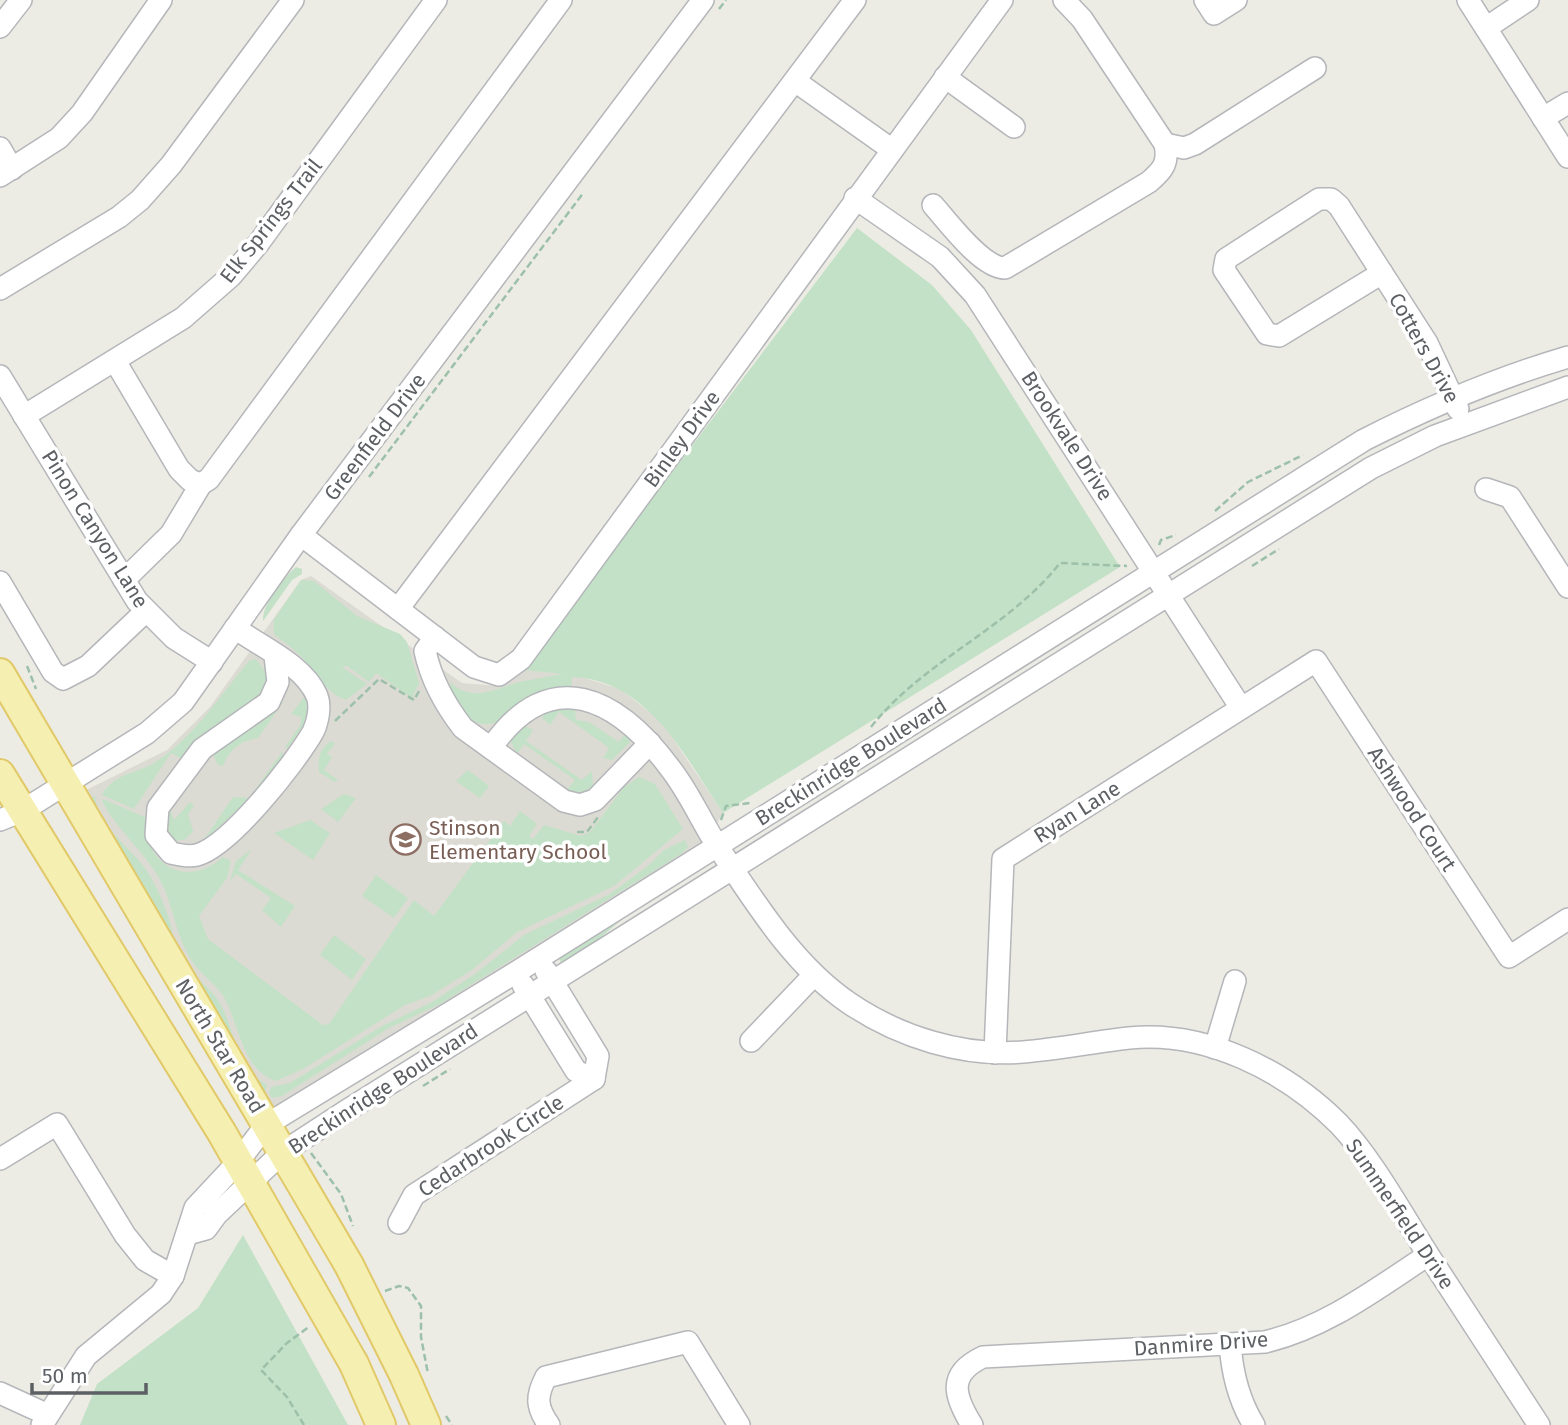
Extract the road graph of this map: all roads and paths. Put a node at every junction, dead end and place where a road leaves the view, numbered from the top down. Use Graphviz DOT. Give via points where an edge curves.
graph roads {
  1 [pos="21,0"];
  2 [pos="161,0"];
  3 [pos="293,0"];
  4 [pos="436,0"];
  5 [pos="561,0"];
  6 [pos="703,0"];
  7 [pos="855,0"];
  8 [pos="1002,0"];
  9 [pos="1064,0"];
  10 [pos="1205,0"];
  11 [pos="1236,0"];
  12 [pos="1468,0"];
  13 [pos="1528,0"];
  14 [pos="0,27"];
  15 [pos="1486,28"];
  16 [pos="1315,68"];
  17 [pos="945,77"];
  18 [pos="795,81"];
  19 [pos="1568,103"];
  20 [pos="1543,118"];
  21 [pos="1014,127"];
  22 [pos="1166,144"];
  23 [pos="0,148"];
  24 [pos="891,149"];
  25 [pos="1568,158"];
  26 [pos="6,172"];
  27 [pos="855,198"];
  28 [pos="933,205"];
  29 [pos="1382,273"];
  30 [pos="0,289"];
  31 [pos="1568,357"];
  32 [pos="115,361"];
  33 [pos="0,376"];
  34 [pos="1568,387"];
  35 [pos="1454,398"];
  36 [pos="24,416"];
  37 [pos="1464,424"];
  38 [pos="201,484"];
  39 [pos="1486,489"];
  40 [pos="301,535"];
  41 [pos="1155,572"];
  42 [pos="124,580"];
  43 [pos="0,582"];
  44 [pos="1568,587"];
  45 [pos="1169,595"];
  46 [pos="398,609"];
  47 [pos="146,611"];
  48 [pos="235,628"];
  49 [pos="435,637"];
  50 [pos="275,656"];
  51 [pos="1316,661"];
  52 [pos="212,662"];
  53 [pos="0,673"];
  54 [pos="425,681"];
  55 [pos="1241,708"];
  56 [pos="332,724"];
  57 [pos="650,743"];
  58 [pos="491,748"];
  59 [pos="0,774"];
  60 [pos="65,783"];
  61 [pos="600,814"];
  62 [pos="11,816"];
  63 [pos="577,832"];
  64 [pos="717,845"];
  65 [pos="733,867"];
  66 [pos="1568,919"];
  67 [pos="539,957"];
  68 [pos="515,973"];
  69 [pos="814,975"];
  70 [pos="552,981"];
  71 [pos="1235,981"];
  72 [pos="530,995"];
  73 [pos="751,1041"];
  74 [pos="1215,1048"];
  75 [pos="995,1053"];
  76 [pos="594,1079"];
  77 [pos="266,1125"];
  78 [pos="283,1152"];
  79 [pos="0,1159"];
  80 [pos="245,1174"];
  81 [pos="400,1223"];
  82 [pos="1428,1255"];
  83 [pos="173,1276"];
  84 [pos="1230,1344"];
  85 [pos="261,1370"];
  86 [pos="0,1393"];
  87 [pos="45,1420"];
  88 [pos="304,1425"];
  89 [pos="381,1425"];
  90 [pos="426,1425"];
  91 [pos="549,1425"];
  92 [pos="739,1425"];
  93 [pos="972,1425"];
  94 [pos="1254,1425"];
  95 [pos="1539,1425"];
  1 -- 14 [label="street"];
  2 -- 26 [label="street" via="82,113 59,138"];
  3 -- 30 [label="street" via="140,200"];
  4 -- 32 [label="street, Elk Springs Trail" via="231,276 183,318"];
  5 -- 38 [label="street"];
  6 -- 40 [label="street, Greenfield Drive"];
  7 -- 18 [label="street"];
  8 -- 17 [label="street, Binley Drive"];
  9 -- 22 [label="street" via="1082,19"];
  10 -- 11 [label="street" via="1214,14"];
  12 -- 15 [label="street"];
  13 -- 15 [label="street"];
  15 -- 20 [label="street"];
  16 -- 22 [label="street" via="1195,144 1184,148"];
  17 -- 21 [label="street"];
  17 -- 24 [label="street, Binley Drive"];
  18 -- 24 [label="street"];
  18 -- 46 [label="street"];
  19 -- 20 [label="street"];
  20 -- 25 [label="street"];
  22 -- 28 [label="street" via="1168,158 1149,182 1005,268 985,261"];
  23 -- 26 [label="street"];
  24 -- 27 [label="street, Binley Drive"];
  27 -- 41 [label="street, Brookvale Drive" via="958,274"];
  27 -- 49 [label="street, Binley Drive" via="851,210 521,659 499,675 474,667"];
  29 -- 29 [label="street, Cotters Drive" via="1331,199 1319,199 1232,252 1224,270 1261,328 1279,336"];
  29 -- 35 [label="street, Cotters Drive" via="1427,343"];
  31 -- 35 [label="street, Breckinridge Boulevard"];
  32 -- 36 [label="street, Elk Springs Trail"];
  32 -- 38 [label="street" via="179,469"];
  33 -- 36 [label="street, Pinon Canyon Lane"];
  34 -- 37 [label="street, Breckinridge Boulevard"];
  35 -- 37 [label="street, Cotters Drive"];
  35 -- 41 [label="street, Breckinridge Boulevard" via="1364,440"];
  36 -- 42 [label="street, Pinon Canyon Lane"];
  37 -- 45 [label="street, Breckinridge Boulevard" via="1371,468"];
  38 -- 42 [label="street" via="171,534"];
  39 -- 44 [label="street" via="1510,497"];
  40 -- 46 [label="street, Binley Drive"];
  40 -- 48 [label="street, Greenfield Drive"];
  41 -- 45 [label="street, Brookvale Drive"];
  41 -- 64 [label="street, Breckinridge Boulevard"];
  42 -- 47 [label="street, Pinon Canyon Lane"];
  43 -- 47 [label="street" via="53,673 63,679 88,666"];
  45 -- 55 [label="street, Brookvale Drive"];
  45 -- 65 [label="street, Breckinridge Boulevard"];
  46 -- 49 [label="street, Binley Drive"];
  47 -- 52 [label="street, Pinon Canyon Lane" via="174,638"];
  48 -- 50 [label="street"];
  48 -- 52 [label="street, Greenfield Drive"];
  49 -- 58 [label="street" via="425,651 447,704 463,728"];
  50 -- 50 [label="street" via="278,682 268,702 202,749 158,808 156,835 171,853 197,855 212,847 257,807 314,730 317,696 297,669"];
  51 -- 55 [label="street, Ryan Lane"];
  51 -- 66 [label="street, Ashwood Court" via="1508,957"];
  52 -- 60 [label="street, Greenfield Drive" via="183,702 147,733"];
  53 -- 60 [label="main road, North Star Road"];
  54 -- 56 [label="path" via="414,700 379,679"];
  55 -- 75 [label="street, Ryan Lane" via="1003,859"];
  57 -- 58 [label="street, Summerfield Drive" via="610,709 565,696 541,701 523,712"];
  57 -- 58 [label="street" via="595,800 580,804 564,801"];
  57 -- 64 [label="street, Summerfield Drive" via="672,770"];
  59 -- 62 [label="main road, North Star Road"];
  60 -- 62 [label="street, Greenfield Drive"];
  60 -- 77 [label="main road, North Star Road"];
  61 -- 63 [label="path" via="587,832"];
  62 -- 80 [label="main road, North Star Road"];
  64 -- 65 [label="street, Summerfield Drive"];
  64 -- 67 [label="street, Breckinridge Boulevard"];
  65 -- 69 [label="street, Summerfield Drive" via="786,944"];
  65 -- 70 [label="street, Breckinridge Boulevard"];
  67 -- 68 [label="street, Breckinridge Boulevard"];
  67 -- 70 [label="street"];
  68 -- 72 [label="street, Cedarbrook Circle"];
  68 -- 77 [label="street, Breckinridge Boulevard"];
  69 -- 73 [label="street"];
  69 -- 75 [label="street, Summerfield Drive" via="849,1004 915,1037"];
  70 -- 72 [label="street, Breckinridge Boulevard"];
  70 -- 76 [label="street" via="598,1056"];
  71 -- 74 [label="street"];
  72 -- 76 [label="street, Cedarbrook Circle" via="576,1071"];
  72 -- 78 [label="street, Breckinridge Boulevard"];
  74 -- 75 [label="street, Summerfield Drive" via="1133,1037"];
  74 -- 82 [label="street, Summerfield Drive" via="1283,1079 1339,1125"];
  76 -- 81 [label="street, Cedarbrook Circle" via="414,1195"];
  77 -- 78 [label="main road, North Star Road"];
  77 -- 80 [label="street, Breckinridge Boulevard"];
  78 -- 80 [label="street, Breckinridge Boulevard"];
  78 -- 90 [label="main road, North Star Road, bridge" via="349,1265"];
  79 -- 83 [label="street" via="57,1124 125,1235 145,1260"];
  80 -- 83 [label="street, Breckinridge Boulevard" via="206,1229 188,1234"];
  80 -- 89 [label="main road, North Star Road, bridge" via="354,1364"];
  82 -- 84 [label="street, Danmire Drive" via="1322,1323 1265,1342"];
  82 -- 95 [label="street, Summerfield Drive"];
  83 -- 87 [label="street, Breckinridge Boulevard" via="146,1308 86,1356"];
  84 -- 93 [label="street, Danmire Drive" via="983,1357 969,1363 956,1388 958,1403"];
  84 -- 94 [label="street" via="1232,1365"];
  85 -- 88 [label="path" via="288,1397"];
  86 -- 87 [label="street"];
  91 -- 92 [label="street" via="539,1410 538,1393 546,1377 688,1342"];
}
